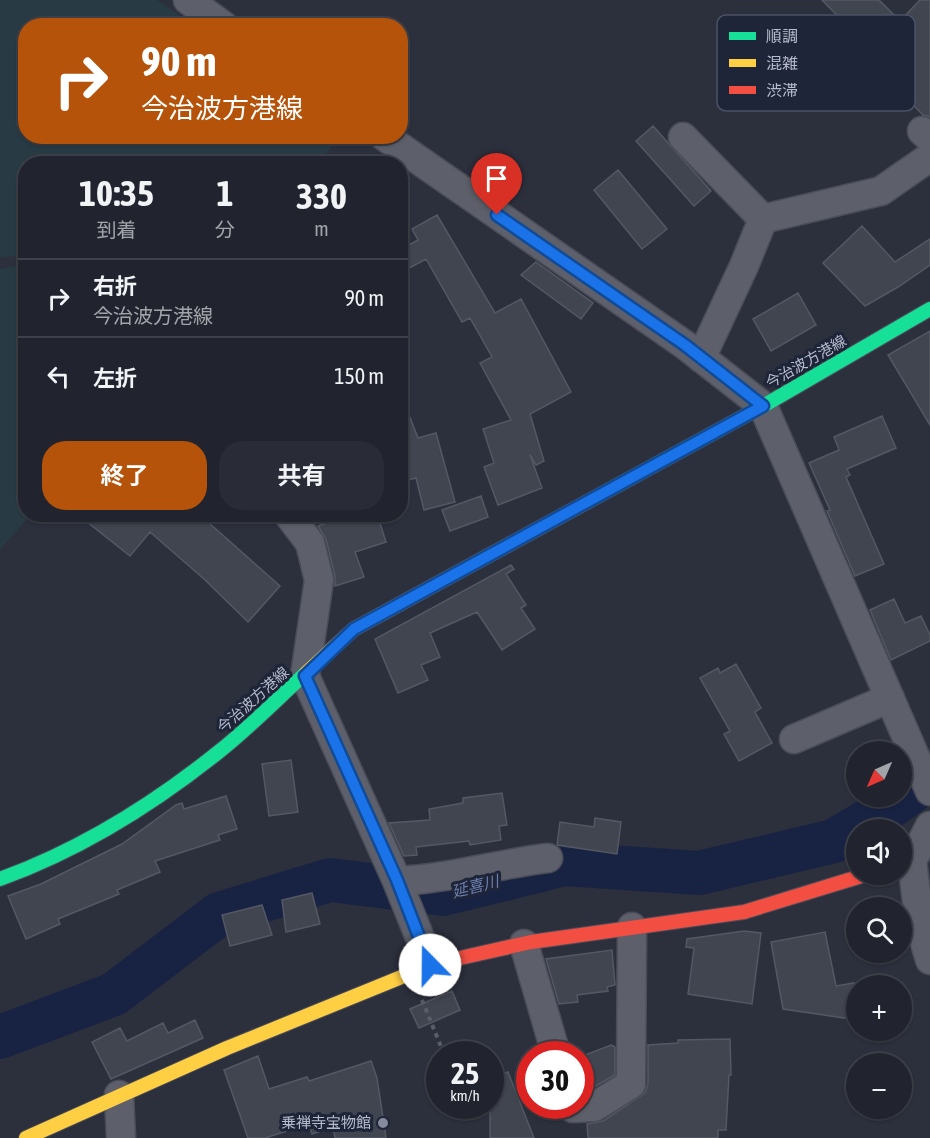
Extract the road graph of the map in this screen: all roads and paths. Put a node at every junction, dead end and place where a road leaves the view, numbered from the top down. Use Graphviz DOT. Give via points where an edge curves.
graph roads {
  1 [pos="188,0"];
  2 [pos="213,18"];
  3 [pos="683,137"];
  4 [pos="927,142"];
  5 [pos="395,144"];
  6 [pos="763,219"];
  7 [pos="930,309"];
  8 [pos="700,358"];
  9 [pos="763,406"];
  10 [pos="294,522"];
  11 [pos="305,676"];
  12 [pos="890,698"];
  13 [pos="794,739"];
  14 [pos="930,791"];
  15 [pos="930,826"];
  16 [pos="912,855"];
  17 [pos="548,858"];
  18 [pos="0,879"];
  19 [pos="397,880"];
  20 [pos="846,881"];
  21 [pos="912,885"];
  22 [pos="632,927"];
  23 [pos="524,944"];
  24 [pos="930,960"];
  25 [pos="421,969"];
  26 [pos="440,1041"];
  27 [pos="552,1041"];
  28 [pos="119,1095"];
  29 [pos="594,1107"];
  30 [pos="26,1138"];
  31 [pos="121,1138"];
  1 -- 2 [label="street"];
  3 -- 6 [label="street"];
  4 -- 6 [label="street" via="881,191"];
  5 -- 8 [label="street"];
  6 -- 8 [label="street"];
  7 -- 9 [label="main road, 今治波方港線"];
  8 -- 9 [label="street"];
  9 -- 11 [label="main road, 今治波方港線" via="354,629"];
  9 -- 12 [label="street"];
  10 -- 11 [label="street" via="310,543 319,580"];
  11 -- 18 [label="main road, 今治波方港線" via="221,750 113,827"];
  11 -- 19 [label="street"];
  12 -- 13 [label="street"];
  12 -- 14 [label="street"];
  15 -- 16 [label="street"];
  17 -- 19 [label="street" via="504,863 432,880"];
  19 -- 25 [label="street"];
  20 -- 22 [label="main road" via="744,912"];
  21 -- 24 [label="street"];
  22 -- 23 [label="main road"];
  22 -- 29 [label="street" via="631,1084"];
  23 -- 25 [label="main road"];
  23 -- 27 [label="street"];
  25 -- 26 [label="path"];
  25 -- 28 [label="main road"];
  28 -- 30 [label="main road"];
  28 -- 31 [label="street"];
}
